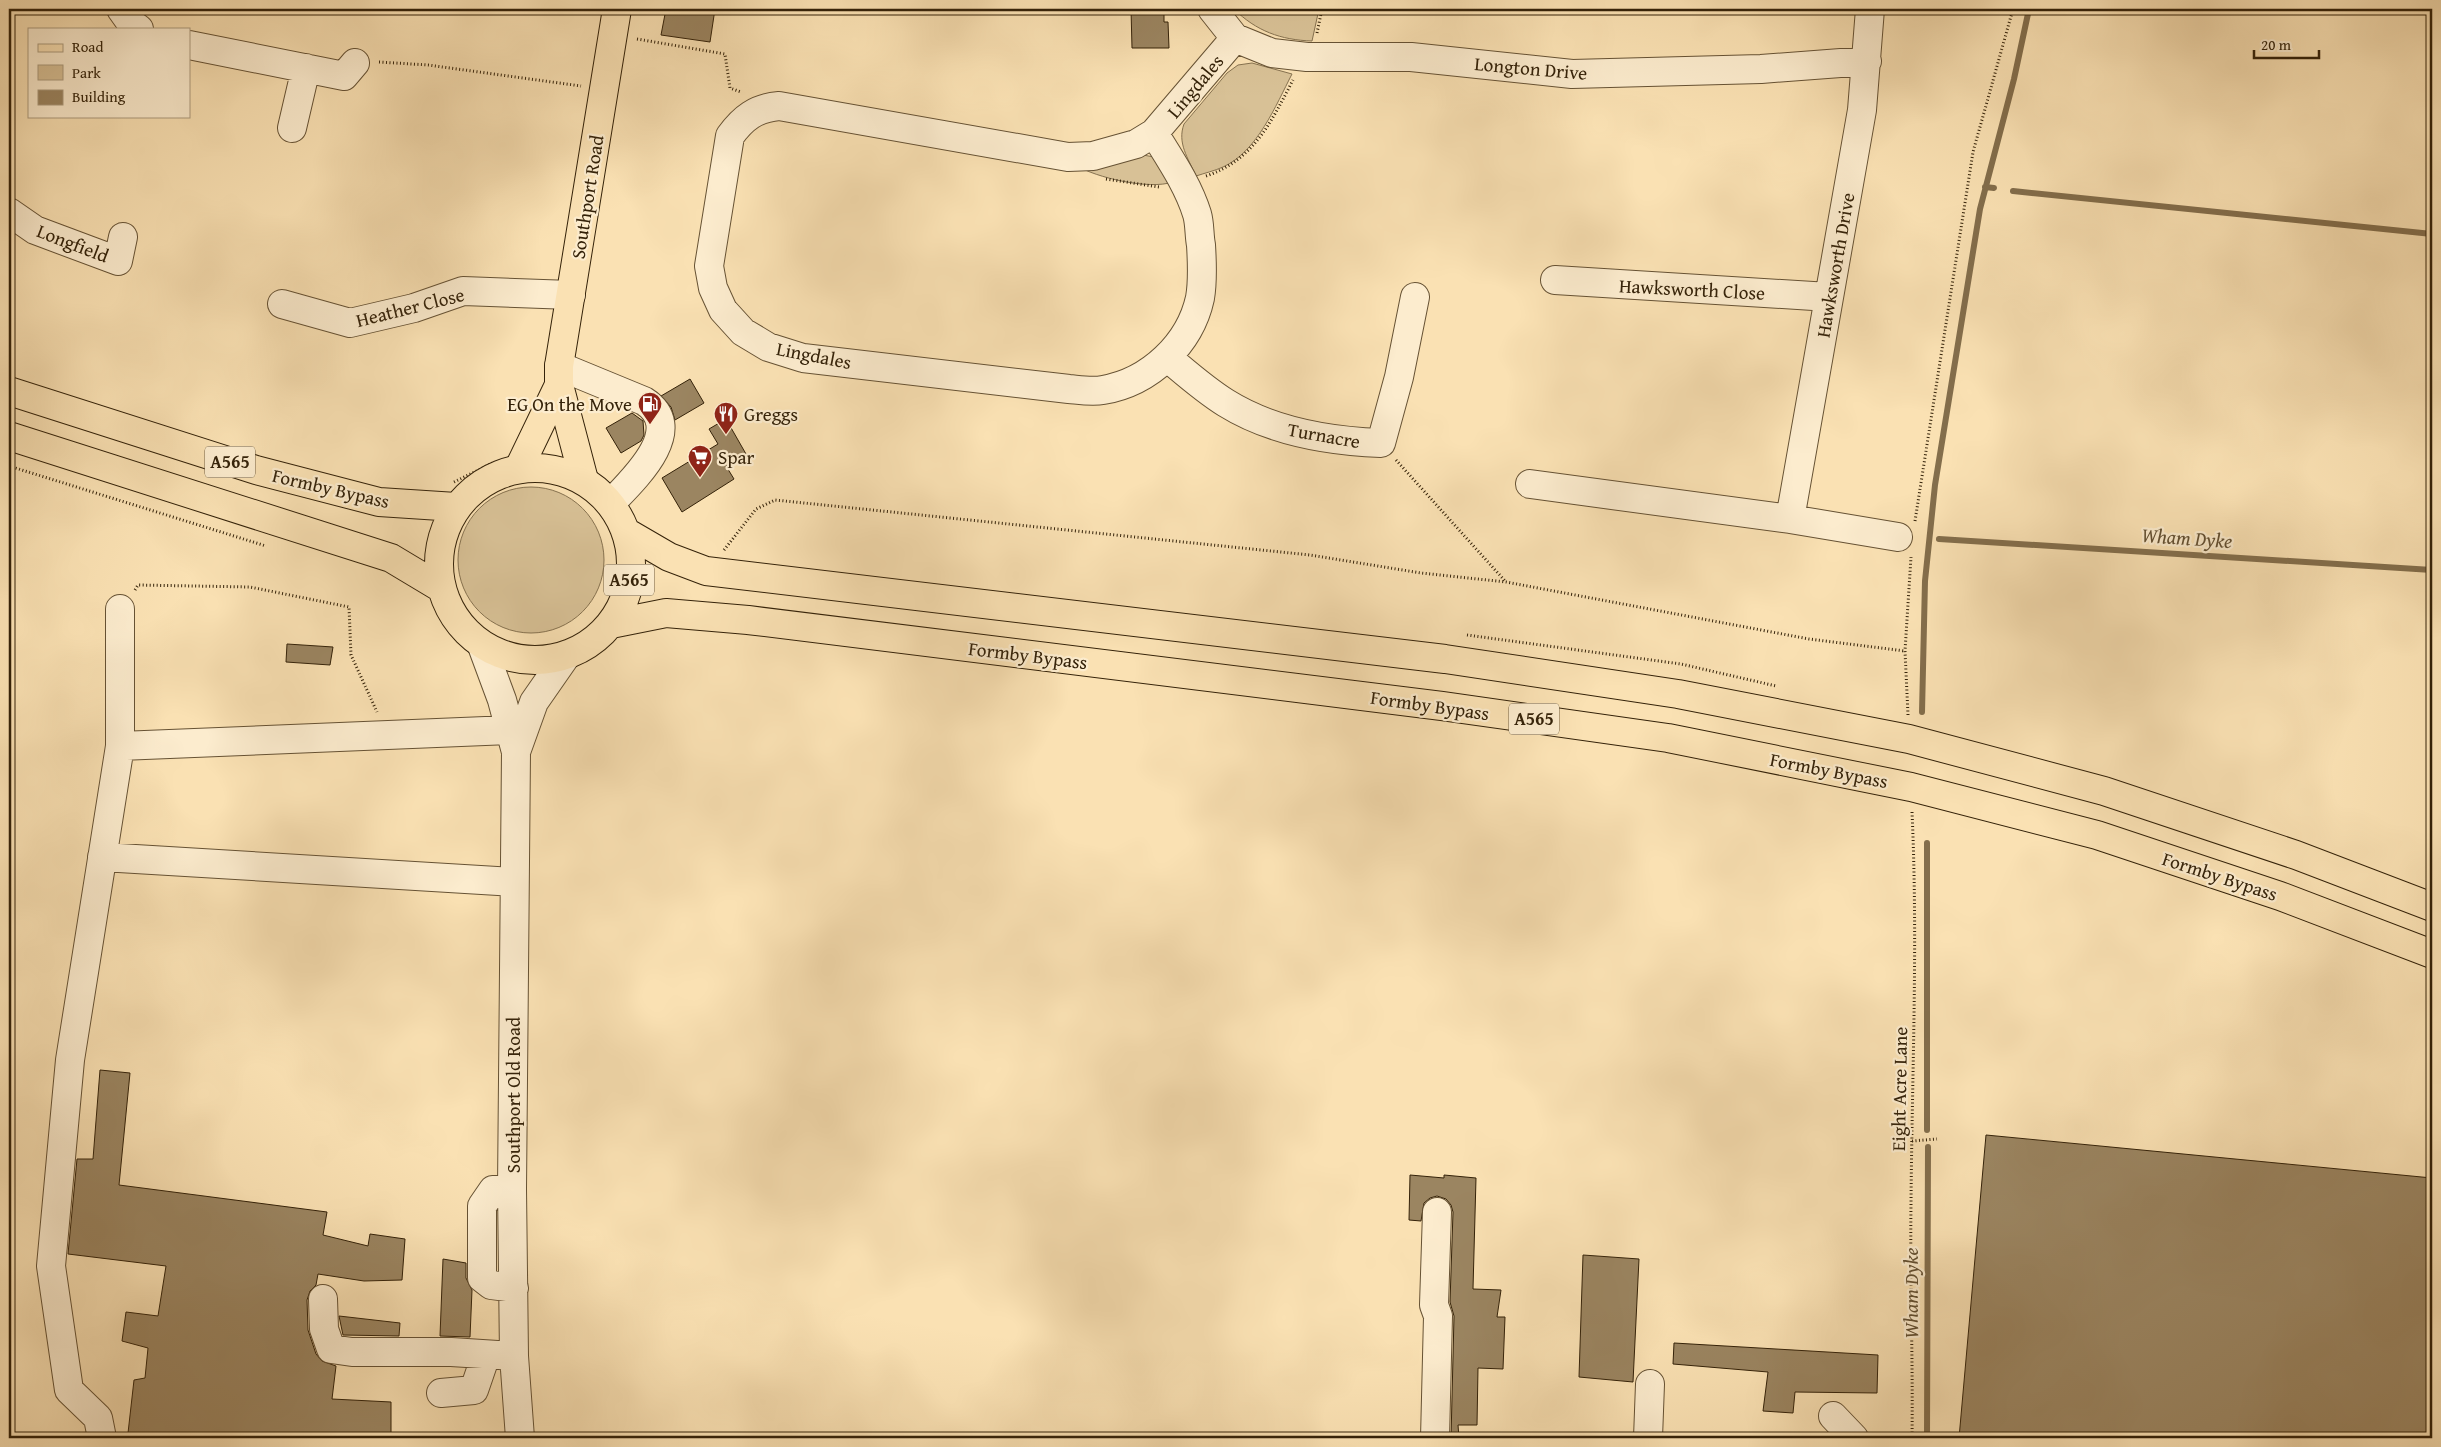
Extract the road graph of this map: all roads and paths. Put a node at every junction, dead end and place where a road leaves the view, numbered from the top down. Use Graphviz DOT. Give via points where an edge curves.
graph roads {
  1 [pos="121,9"];
  2 [pos="1212,9"];
  3 [pos="1870,9"];
  4 [pos="2013,9"];
  5 [pos="615,22"];
  6 [pos="138,28"];
  7 [pos="1235,38"];
  8 [pos="190,45"];
  9 [pos="1867,61"];
  10 [pos="355,63"];
  11 [pos="306,68"];
  12 [pos="603,90"];
  13 [pos="768,107"];
  14 [pos="292,128"];
  15 [pos="1154,134"];
  16 [pos="9,212"];
  17 [pos="123,237"];
  18 [pos="1555,280"];
  19 [pos="571,295"];
  20 [pos="1415,297"];
  21 [pos="1829,297"];
  22 [pos="282,304"];
  23 [pos="1168,358"];
  24 [pos="559,375"];
  25 [pos="9,392"];
  26 [pos="9,436"];
  27 [pos="1381,443"];
  28 [pos="508,465"];
  29 [pos="584,480"];
  30 [pos="1530,484"];
  31 [pos="451,497"];
  32 [pos="611,503"];
  33 [pos="1790,519"];
  34 [pos="626,532"];
  35 [pos="1907,538"];
  36 [pos="706,571"];
  37 [pos="1506,582"];
  38 [pos="441,588"];
  39 [pos="120,609"];
  40 [pos="611,624"];
  41 [pos="482,646"];
  42 [pos="1905,651"];
  43 [pos="566,656"];
  44 [pos="388,735"];
  45 [pos="1909,740"];
  46 [pos="513,741"];
  47 [pos="120,746"];
  48 [pos="1921,813"];
  49 [pos="102,857"];
  50 [pos="514,882"];
  51 [pos="2432,907"];
  52 [pos="2432,954"];
  53 [pos="1937,1139"];
  54 [pos="1912,1141"];
  55 [pos="1437,1212"];
  56 [pos="323,1299"];
  57 [pos="486,1355"];
  58 [pos="514,1356"];
  59 [pos="1650,1384"];
  60 [pos="441,1393"];
  61 [pos="1833,1416"];
  62 [pos="102,1438"];
  63 [pos="520,1438"];
  64 [pos="1435,1438"];
  65 [pos="1648,1438"];
  66 [pos="1854,1438"];
  67 [pos="1912,1438"];
  1 -- 6 [label="street"];
  2 -- 7 [label="street, Longton Drive"];
  3 -- 9 [label="street, Hawksworth Drive"];
  4 -- 35 [label="path" via="1973,152"];
  5 -- 12 [label="main road, Southport Road"];
  5 -- 13 [label="path" via="725,54 730,88 754,97"];
  7 -- 9 [label="street, Longton Drive" via="1272,53 1308,57 1412,57 1572,74 1761,69"];
  7 -- 15 [label="street, Lingdales"];
  8 -- 11 [label="street"];
  9 -- 21 [label="street, Hawksworth Drive" via="1862,110"];
  10 -- 11 [label="street" via="344,76"];
  10 -- 12 [label="path" via="428,65"];
  11 -- 14 [label="street"];
  12 -- 19 [label="main road, Southport Road"];
  13 -- 15 [label="street, Lingdales" via="779,106 1068,157 1093,156 1136,144"];
  13 -- 23 [label="street, Lingdales" via="740,122 730,136 709,266 722,310 743,332 768,347 803,358 1086,390 1103,390 1123,384 1143,376"];
  15 -- 23 [label="street, Lingdales" via="1184,183 1194,207 1202,259 1200,298 1189,325"];
  16 -- 17 [label="street, Longfield" via="35,230 118,261"];
  18 -- 21 [label="street, Hawksworth Close"];
  19 -- 22 [label="street, Heather Close" via="463,291 414,308 350,323"];
  19 -- 24 [label="main road, Southport Road"];
  20 -- 27 [label="street, Turnacre" via="1399,377"];
  21 -- 33 [label="street, Hawksworth Drive"];
  23 -- 27 [label="street, Turnacre" via="1225,403 1259,421 1296,432"];
  24 -- 28 [label="main road, Southport Road"];
  24 -- 29 [label="main road, Southport Road"];
  24 -- 32 [label="street" via="631,394 650,405 659,418 661,430 656,448"];
  25 -- 31 [label="main road, Formby Bypass / A565" via="266,473 379,502"];
  26 -- 38 [label="main road, A565" via="391,558"];
  27 -- 37 [label="path"];
  28 -- 29 [label="main road, A565" via="552,468"];
  28 -- 31 [label="path"];
  28 -- 31 [label="main road, A565" via="473,489"];
  29 -- 32 [label="main road, A565"];
  30 -- 33 [label="street"];
  31 -- 38 [label="main road, A565" via="438,560"];
  32 -- 34 [label="main road, A565"];
  33 -- 35 [label="street"];
  34 -- 36 [label="main road, A565" via="669,556"];
  34 -- 40 [label="main road, A565" via="632,564 626,596"];
  35 -- 42 [label="path"];
  36 -- 37 [label="path" via="756,509 775,500 1310,555"];
  36 -- 45 [label="main road, A565" via="1445,659 1678,694"];
  37 -- 42 [label="path" via="1809,639"];
  38 -- 41 [label="main road, A565" via="463,630"];
  39 -- 44 [label="path" via="138,585 250,587 349,607 351,654"];
  39 -- 47 [label="street"];
  40 -- 43 [label="main road, A565" via="591,643"];
  40 -- 52 [label="main road, Formby Bypass / A565" via="666,613 748,620 1442,706 1668,738 1911,787 2097,835 2280,896"];
  41 -- 43 [label="main road, A565" via="509,658 538,661"];
  41 -- 46 [label="street"];
  42 -- 45 [label="path"];
  43 -- 46 [label="street" via="534,702"];
  44 -- 46 [label="street"];
  44 -- 47 [label="street"];
  45 -- 51 [label="main road, A565" via="2104,791 2296,855"];
  46 -- 50 [label="street, Southport Old Road"];
  47 -- 49 [label="street"];
  48 -- 54 [label="path, Eight Acre Lane" via="1912,810 1915,872"];
  49 -- 50 [label="street"];
  49 -- 62 [label="street" via="70,1060 51,1266 69,1390 98,1418"];
  50 -- 58 [label="street, Southport Old Road"];
  53 -- 54 [label="path"];
  54 -- 67 [label="path, Eight Acre Lane"];
  55 -- 64 [label="street"];
  56 -- 57 [label="street" via="324,1329 331,1349"];
  57 -- 58 [label="street"];
  57 -- 60 [label="street" via="474,1390"];
  58 -- 63 [label="street, Southport Old Road"];
  59 -- 65 [label="street"];
  61 -- 66 [label="street"];
}
